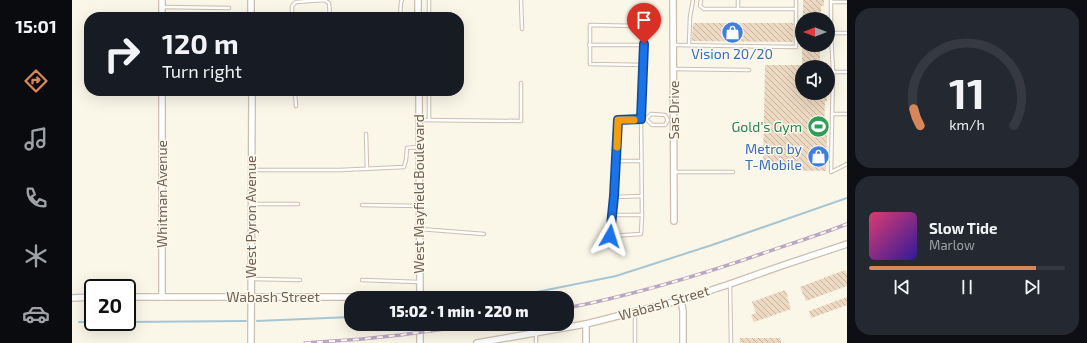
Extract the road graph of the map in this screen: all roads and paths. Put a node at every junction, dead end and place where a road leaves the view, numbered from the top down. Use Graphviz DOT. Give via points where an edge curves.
graph roads {
  1 [pos="162,0"];
  2 [pos="251,0"];
  3 [pos="402,0"];
  4 [pos="418,0"];
  5 [pos="429,0"];
  6 [pos="521,0"];
  7 [pos="673,0"];
  8 [pos="693,0"];
  9 [pos="700,0"];
  10 [pos="738,0"];
  11 [pos="796,0"];
  12 [pos="831,1"];
  13 [pos="847,2"];
  14 [pos="162,7"];
  15 [pos="229,8"];
  16 [pos="738,9"];
  17 [pos="796,9"];
  18 [pos="162,12"];
  19 [pos="252,12"];
  20 [pos="292,12"];
  21 [pos="330,12"];
  22 [pos="400,12"];
  23 [pos="418,12"];
  24 [pos="429,12"];
  25 [pos="831,12"];
  26 [pos="522,28"];
  27 [pos="835,33"];
  28 [pos="847,33"];
  29 [pos="644,44"];
  30 [pos="589,45"];
  31 [pos="674,45"];
  32 [pos="689,46"];
  33 [pos="644,65"];
  34 [pos="674,69"];
  35 [pos="749,70"];
  36 [pos="835,72"];
  37 [pos="847,72"];
  38 [pos="521,83"];
  39 [pos="162,96"];
  40 [pos="252,96"];
  41 [pos="295,96"];
  42 [pos="419,96"];
  43 [pos="429,96"];
  44 [pos="832,100"];
  45 [pos="296,106"];
  46 [pos="832,114"];
  47 [pos="847,114"];
  48 [pos="641,119"];
  49 [pos="419,120"];
  50 [pos="429,120"];
  51 [pos="646,120"];
  52 [pos="671,120"];
  53 [pos="366,134"];
  54 [pos="419,147"];
  55 [pos="616,161"];
  56 [pos="641,161"];
  57 [pos="847,164"];
  58 [pos="366,169"];
  59 [pos="251,170"];
  60 [pos="674,172"];
  61 [pos="733,172"];
  62 [pos="614,196"];
  63 [pos="642,196"];
  64 [pos="252,204"];
  65 [pos="298,204"];
  66 [pos="362,205"];
  67 [pos="419,206"];
  68 [pos="613,215"];
  69 [pos="642,215"];
  70 [pos="674,221"];
  71 [pos="419,229"];
  72 [pos="484,234"];
  73 [pos="847,244"];
  74 [pos="251,279"];
  75 [pos="300,280"];
  76 [pos="362,280"];
  77 [pos="420,282"];
  78 [pos="730,284"];
  79 [pos="420,291"];
  80 [pos="162,297"];
  81 [pos="251,297"];
  82 [pos="72,298"];
  83 [pos="84,298"];
  84 [pos="136,298"];
  85 [pos="344,298"];
  86 [pos="681,300"];
  87 [pos="635,312"];
  88 [pos="586,324"];
  89 [pos="420,331"];
  90 [pos="536,333"];
  91 [pos="251,343"];
  92 [pos="420,343"];
  93 [pos="477,343"];
  94 [pos="536,343"];
  95 [pos="586,343"];
  96 [pos="635,343"];
  97 [pos="683,343"];
  98 [pos="731,343"];
  1 -- 14 [label="street"];
  2 -- 19 [label="street"];
  3 -- 22 [label="lane"];
  4 -- 23 [label="street"];
  5 -- 24 [label="lane"];
  6 -- 26 [label="lane"];
  7 -- 31 [label="street, Sas Drive"];
  8 -- 32 [label="lane"];
  9 -- 16 [label="lane" via="700,6 704,9"];
  10 -- 16 [label="lane"];
  11 -- 17 [label="lane"];
  12 -- 13 [label="lane"];
  12 -- 25 [label="lane"];
  14 -- 15 [label="lane"];
  14 -- 18 [label="street"];
  16 -- 17 [label="lane"];
  17 -- 32 [label="lane" via="796,47"];
  20 -- 21 [label="lane" via="292,6 296,2 324,0 330,3"];
  27 -- 28 [label="lane"];
  29 -- 30 [label="lane"];
  29 -- 30 [label="lane" via="644,28 640,26 590,25"];
  29 -- 33 [label="lane"];
  30 -- 33 [label="lane" via="590,64"];
  31 -- 32 [label="lane"];
  31 -- 34 [label="street, Sas Drive"];
  33 -- 48 [label="lane"];
  34 -- 35 [label="lane"];
  34 -- 52 [label="street, Sas Drive"];
  36 -- 37 [label="lane"];
  38 -- 50 [label="lane" via="521,122"];
  39 -- 80 [label="street, Whitman Avenue"];
  40 -- 59 [label="street, West Pyron Avenue"];
  41 -- 45 [label="lane"];
  42 -- 49 [label="street, West Mayfield Boulevard"];
  43 -- 50 [label="lane"];
  44 -- 46 [label="lane"];
  46 -- 47 [label="lane"];
  46 -- 57 [label="lane" via="831,172"];
  48 -- 51 [label="lane"];
  48 -- 55 [label="lane" via="618,120"];
  48 -- 56 [label="lane"];
  49 -- 50 [label="lane"];
  49 -- 54 [label="street, West Mayfield Boulevard"];
  51 -- 52 [label="lane" via="652,125 665,125"];
  51 -- 52 [label="lane" via="651,114 665,115"];
  52 -- 60 [label="street, Sas Drive"];
  53 -- 58 [label="lane"];
  54 -- 58 [label="lane" via="407,148 404,167"];
  54 -- 67 [label="street, West Mayfield Boulevard"];
  55 -- 56 [label="lane"];
  55 -- 62 [label="lane"];
  56 -- 63 [label="lane"];
  58 -- 59 [label="lane"];
  59 -- 64 [label="street, West Pyron Avenue"];
  60 -- 61 [label="lane"];
  60 -- 70 [label="street, Sas Drive"];
  62 -- 63 [label="lane"];
  62 -- 68 [label="lane"];
  63 -- 69 [label="lane"];
  64 -- 65 [label="lane"];
  64 -- 74 [label="street, West Pyron Avenue"];
  66 -- 67 [label="lane"];
  67 -- 71 [label="street, West Mayfield Boulevard"];
  68 -- 69 [label="lane"];
  68 -- 69 [label="lane" via="610,236 641,234"];
  71 -- 72 [label="lane"];
  71 -- 77 [label="street, West Mayfield Boulevard"];
  73 -- 78 [label="street, Wabash Street"];
  74 -- 75 [label="lane"];
  74 -- 81 [label="street, West Pyron Avenue"];
  76 -- 77 [label="lane"];
  77 -- 79 [label="street, West Mayfield Boulevard"];
  78 -- 86 [label="street, Wabash Street"];
  78 -- 98 [label="lane"];
  80 -- 81 [label="street, Wabash Street"];
  80 -- 84 [label="street, Wabash Street"];
  81 -- 85 [label="street, Wabash Street"];
  81 -- 91 [label="street, West Pyron Avenue"];
  82 -- 83 [label="street"];
  86 -- 87 [label="street, Wabash Street"];
  86 -- 97 [label="street"];
  87 -- 88 [label="street, Wabash Street"];
  87 -- 96 [label="lane"];
  88 -- 90 [label="street, Wabash Street"];
  88 -- 95 [label="street"];
  89 -- 92 [label="street"];
  90 -- 93 [label="street, Wabash Street"];
  90 -- 94 [label="lane"];
}
